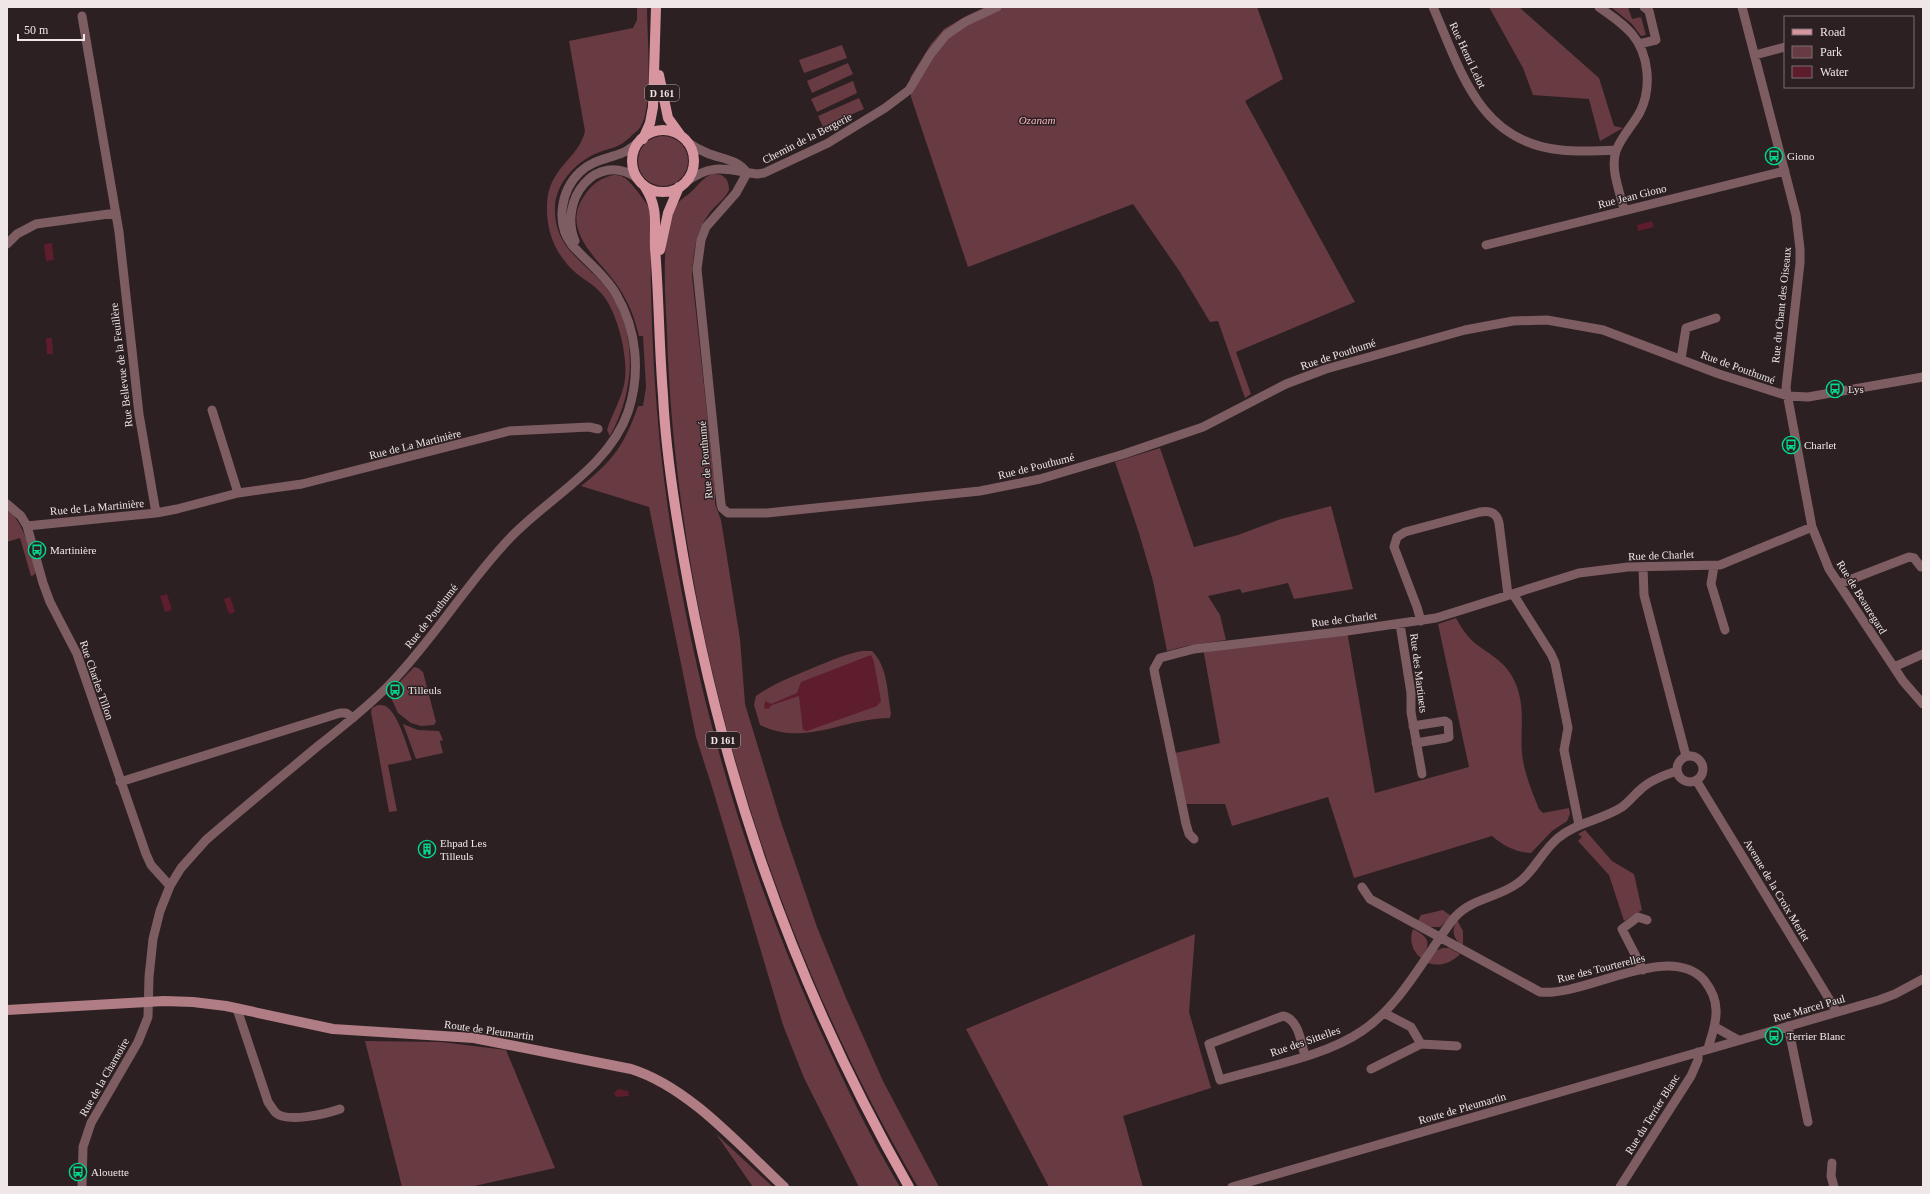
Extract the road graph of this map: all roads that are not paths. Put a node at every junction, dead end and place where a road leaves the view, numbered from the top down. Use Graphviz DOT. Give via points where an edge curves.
graph roads {
  1 [pos="656,7"];
  2 [pos="997,7"];
  3 [pos="1433,7"];
  4 [pos="1599,7"];
  5 [pos="1644,7"];
  6 [pos="1742,7"];
  7 [pos="82,16"];
  8 [pos="656,44"];
  9 [pos="1639,44"];
  10 [pos="1784,47"];
  11 [pos="1755,55"];
  12 [pos="685,140"];
  13 [pos="641,141"];
  14 [pos="1616,150"];
  15 [pos="1785,171"];
  16 [pos="747,173"];
  17 [pos="637,178"];
  18 [pos="683,185"];
  19 [pos="645,186"];
  20 [pos="1624,210"];
  21 [pos="116,213"];
  22 [pos="7,244"];
  23 [pos="1486,245"];
  24 [pos="579,251"];
  25 [pos="658,259"];
  26 [pos="1716,318"];
  27 [pos="1681,359"];
  28 [pos="1923,377"];
  29 [pos="1788,396"];
  30 [pos="212,410"];
  31 [pos="598,429"];
  32 [pos="238,493"];
  33 [pos="7,504"];
  34 [pos="156,513"];
  35 [pos="27,526"];
  36 [pos="1812,527"];
  37 [pos="1714,566"];
  38 [pos="1642,567"];
  39 [pos="1921,567"];
  40 [pos="1839,584"];
  41 [pos="1511,595"];
  42 [pos="1420,621"];
  43 [pos="1400,624"];
  44 [pos="1725,630"];
  45 [pos="1923,654"];
  46 [pos="1894,667"];
  47 [pos="1923,704"];
  48 [pos="353,718"];
  49 [pos="1413,726"];
  50 [pos="1416,743"];
  51 [pos="1686,756"];
  52 [pos="1677,770"];
  53 [pos="1422,774"];
  54 [pos="1696,780"];
  55 [pos="120,782"];
  56 [pos="1579,825"];
  57 [pos="1194,839"];
  58 [pos="170,886"];
  59 [pos="1362,887"];
  60 [pos="1647,920"];
  61 [pos="1440,938"];
  62 [pos="1643,970"];
  63 [pos="1923,979"];
  64 [pos="149,1003"];
  65 [pos="237,1009"];
  66 [pos="7,1010"];
  67 [pos="1837,1012"];
  68 [pos="1384,1013"];
  69 [pos="1788,1026"];
  70 [pos="1715,1027"];
  71 [pos="1738,1040"];
  72 [pos="1421,1044"];
  73 [pos="1458,1046"];
  74 [pos="1708,1049"];
  75 [pos="1698,1052"];
  76 [pos="1304,1056"];
  77 [pos="1371,1069"];
  78 [pos="340,1109"];
  79 [pos="1808,1122"];
  80 [pos="1832,1163"];
  81 [pos="82,1187"];
  82 [pos="784,1187"];
  83 [pos="909,1187"];
  84 [pos="1232,1187"];
  85 [pos="1620,1187"];
  86 [pos="1834,1187"];
  1 -- 8 [label="main road, D 161"];
  2 -- 16 [label="street, Chemin de la Bergerie" via="965,22 946,35 930,55 909,90 871,118 828,143 764,173"];
  3 -- 14 [label="street, Rue Henri Lelot" via="1470,90 1479,104 1502,128 1529,143 1543,147 1561,150"];
  4 -- 9 [label="street" via="1626,28"];
  5 -- 9 [label="street" via="1649,11 1656,40"];
  6 -- 11 [label="street, Rue du Chant des Oiseaux"];
  7 -- 21 [label="street, Rue Bellevue de la Feuillère"];
  8 -- 12 [label="main road, D 161" via="665,108 669,121"];
  8 -- 13 [label="main road, D 161" via="652,112"];
  9 -- 14 [label="street" via="1646,67 1646,95 1641,110"];
  10 -- 11 [label="street"];
  11 -- 15 [label="street, Rue du Chant des Oiseaux"];
  12 -- 13 [label="main road" via="673,132 662,131 652,133"];
  12 -- 16 [label="street" via="700,150 738,164"];
  12 -- 18 [label="main road" via="693,153 694,164 691,175"];
  13 -- 17 [label="main road" via="632,158"];
  13 -- 24 [label="street, Rue de Pouthumé" via="623,153 601,158 590,164 571,182 563,202 562,218 568,238"];
  14 -- 20 [label="street" via="1614,162"];
  15 -- 20 [label="street, Rue Jean Giono"];
  15 -- 29 [label="street, Rue du Chant des Oiseaux" via="1796,215 1800,249 1786,376"];
  16 -- 18 [label="street, Chemin de la Bergerie" via="708,169"];
  16 -- 27 [label="street, Rue de Pouthumé" via="736,192 706,227 701,240 697,269 721,504 728,514 767,513 980,491 1040,479 1202,427 1286,384 1326,369 1465,330 1500,323 1547,320 1594,328"];
  17 -- 19 [label="main road"];
  17 -- 24 [label="street, Rue de Pouthumé" via="623,171 607,170 595,175 581,188 574,201 570,219"];
  18 -- 19 [label="main road" via="668,192 660,192"];
  18 -- 25 [label="main road, D 161" via="668,213"];
  19 -- 25 [label="main road, D 161" via="655,210 655,248"];
  20 -- 23 [label="street, Rue Jean Giono"];
  21 -- 22 [label="street" via="36,224 17,234"];
  21 -- 34 [label="street, Rue Bellevue de la Feuillère" via="139,414"];
  24 -- 48 [label="street, Rue de Pouthumé" via="616,294 632,333 636,371 626,418 614,440 597,461 510,538 404,669"];
  25 -- 83 [label="main road, D 161" via="663,396 672,481 691,602 722,738 750,832 804,976 846,1069"];
  26 -- 27 [label="street" via="1685,329"];
  27 -- 29 [label="street, Rue de Pouthumé"];
  28 -- 29 [label="street, Rue de Pouthumé" via="1808,397"];
  29 -- 36 [label="street, Rue de Beauregard" via="1792,429"];
  30 -- 32 [label="street"];
  31 -- 32 [label="street, Rue de La Martinière" via="584,427 509,431 302,484"];
  32 -- 34 [label="street, Rue de La Martinière" via="177,510"];
  33 -- 35 [label="street, Rue Charles Tillon" via="21,516"];
  34 -- 35 [label="street, Rue de La Martinière"];
  35 -- 55 [label="street, Rue Charles Tillon" via="45,589 77,654"];
  36 -- 37 [label="street, Rue de Charlet" via="1730,562"];
  36 -- 40 [label="street, Rue de Beauregard" via="1827,564"];
  37 -- 38 [label="street, Rue de Charlet"];
  37 -- 44 [label="street" via="1712,584"];
  38 -- 41 [label="street, Rue de Charlet" via="1572,575"];
  38 -- 51 [label="street" via="1644,595"];
  39 -- 40 [label="street" via="1914,558 1909,558"];
  40 -- 46 [label="street, Rue de Beauregard"];
  41 -- 42 [label="street, Rue de Charlet" via="1453,614"];
  41 -- 42 [label="street" via="1499,523 1492,512 1480,512 1405,532 1397,537 1394,547"];
  41 -- 56 [label="street" via="1555,663 1568,728 1564,750"];
  42 -- 43 [label="street, Rue de Charlet"];
  43 -- 49 [label="street, Rue des Martinets"];
  43 -- 57 [label="street, Rue de Charlet" via="1194,649 1157,660 1154,669 1186,824 1189,834"];
  45 -- 46 [label="street"];
  46 -- 47 [label="street, Rue de Beauregard"];
  48 -- 55 [label="street" via="346,713 340,713"];
  48 -- 58 [label="street, Rue de Pouthumé" via="206,840 193,853"];
  49 -- 50 [label="street, Rue des Martinets"];
  49 -- 50 [label="street, Rue des Martinets" via="1444,721 1448,723 1450,733 1448,738"];
  50 -- 53 [label="street, Rue des Martinets"];
  51 -- 52 [label="street" via="1679,762"];
  51 -- 54 [label="street" via="1695,757 1701,763 1702,773"];
  52 -- 54 [label="street" via="1678,775 1684,780"];
  52 -- 56 [label="street, Rue des Sittelles" via="1648,784 1621,808"];
  54 -- 67 [label="street, Avenue de la Croix Merlet"];
  55 -- 58 [label="street, Rue Charles Tillon" via="151,865"];
  56 -- 61 [label="street, Rue des Sittelles" via="1553,842 1519,882 1463,909"];
  58 -- 64 [label="street, Rue de Pouthumé" via="153,939"];
  59 -- 61 [label="street, Rue des Tourterelles" via="1370,899"];
  60 -- 62 [label="street" via="1638,917 1622,929"];
  61 -- 62 [label="street, Rue des Tourterelles" via="1540,992 1559,991"];
  61 -- 68 [label="street, Rue des Sittelles"];
  62 -- 70 [label="street, Rue des Tourterelles" via="1670,965 1695,972 1708,984 1714,997"];
  63 -- 67 [label="street, Rue Marcel Paul" via="1896,994"];
  64 -- 65 [label="main road, Route de Pleumartin" via="193,1002"];
  64 -- 66 [label="main road, Route de Pleumartin"];
  64 -- 81 [label="street, Rue de la Charnoire" via="148,1017 138,1042 90,1123 83,1147"];
  65 -- 78 [label="street" via="268,1102 276,1113 285,1117 295,1117 329,1113"];
  65 -- 82 [label="main road, Route de Pleumartin" via="333,1029 474,1038 641,1072 663,1081 695,1105"];
  67 -- 69 [label="street, Rue Marcel Paul"];
  68 -- 72 [label="street" via="1411,1027"];
  68 -- 76 [label="street, Rue des Sittelles" via="1349,1040"];
  69 -- 71 [label="street, Rue Marcel Paul"];
  69 -- 79 [label="street"];
  70 -- 71 [label="street"];
  70 -- 74 [label="street, Rue des Tourterelles"];
  71 -- 74 [label="street, Rue Marcel Paul"];
  72 -- 73 [label="street"];
  72 -- 77 [label="street"];
  74 -- 75 [label="street, Rue Marcel Paul"];
  75 -- 84 [label="street, Route de Pleumartin"];
  75 -- 85 [label="street, Rue du Terrier Blanc" via="1698,1060 1691,1076"];
  76 -- 76 [label="street, Rue des Sittelles" via="1220,1080 1210,1044 1283,1016 1295,1024"];
  80 -- 86 [label="street" via="1831,1176"];
}
